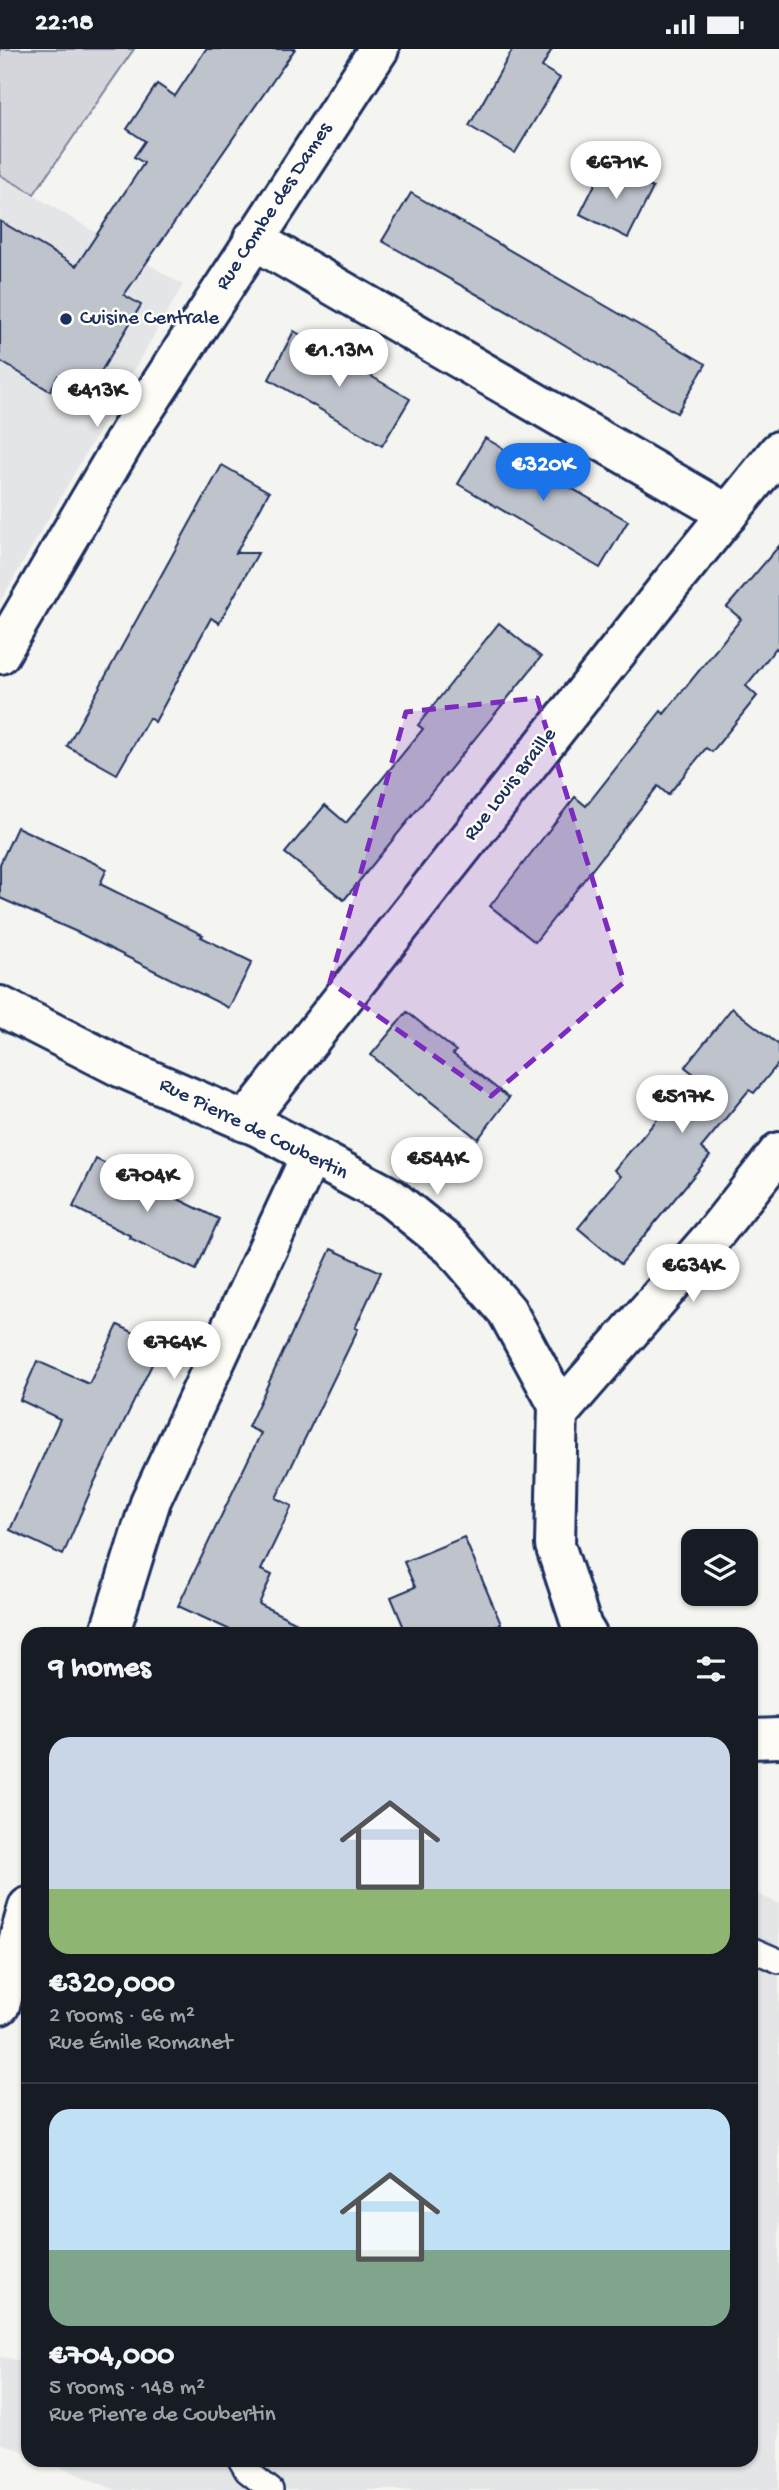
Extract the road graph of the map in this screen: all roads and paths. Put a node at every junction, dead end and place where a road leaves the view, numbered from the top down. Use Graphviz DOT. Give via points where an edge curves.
graph roads {
  1 [pos="379,49"];
  2 [pos="253,239"];
  3 [pos="779,451"];
  4 [pos="728,514"];
  5 [pos="0,654"];
  6 [pos="0,1006"];
  7 [pos="245,1122"];
  8 [pos="779,1152"];
  9 [pos="311,1155"];
  10 [pos="558,1414"];
  11 [pos="111,1627"];
  12 [pos="582,1627"];
  13 [pos="779,1738"];
  14 [pos="758,1739"];
  15 [pos="21,1932"];
  16 [pos="758,1952"];
  17 [pos="779,1961"];
  18 [pos="0,2005"];
  19 [pos="245,2467"];
  20 [pos="271,2490"];
  1 -- 2 [label="street, Rue Combe des Dames"];
  2 -- 4 [label="street"];
  2 -- 5 [label="street, Rue Combe des Dames" via="134,425"];
  3 -- 4 [label="street, Rue Louis Braille"];
  4 -- 7 [label="street, Rue Louis Braille"];
  6 -- 7 [label="street, Rue Pierre de Coubertin" via="120,1067"];
  7 -- 9 [label="street, Rue Pierre de Coubertin"];
  8 -- 10 [label="street" via="712,1237"];
  9 -- 10 [label="street, Rue Pierre de Coubertin" via="390,1197 452,1247 507,1311 558,1405"];
  9 -- 11 [label="street" via="151,1500"];
  10 -- 12 [label="street, Rue Pierre de Coubertin" via="555,1545"];
  13 -- 14 [label="street"];
  15 -- 18 [label="street"];
  16 -- 17 [label="lane"];
  19 -- 20 [label="lane"];
}
